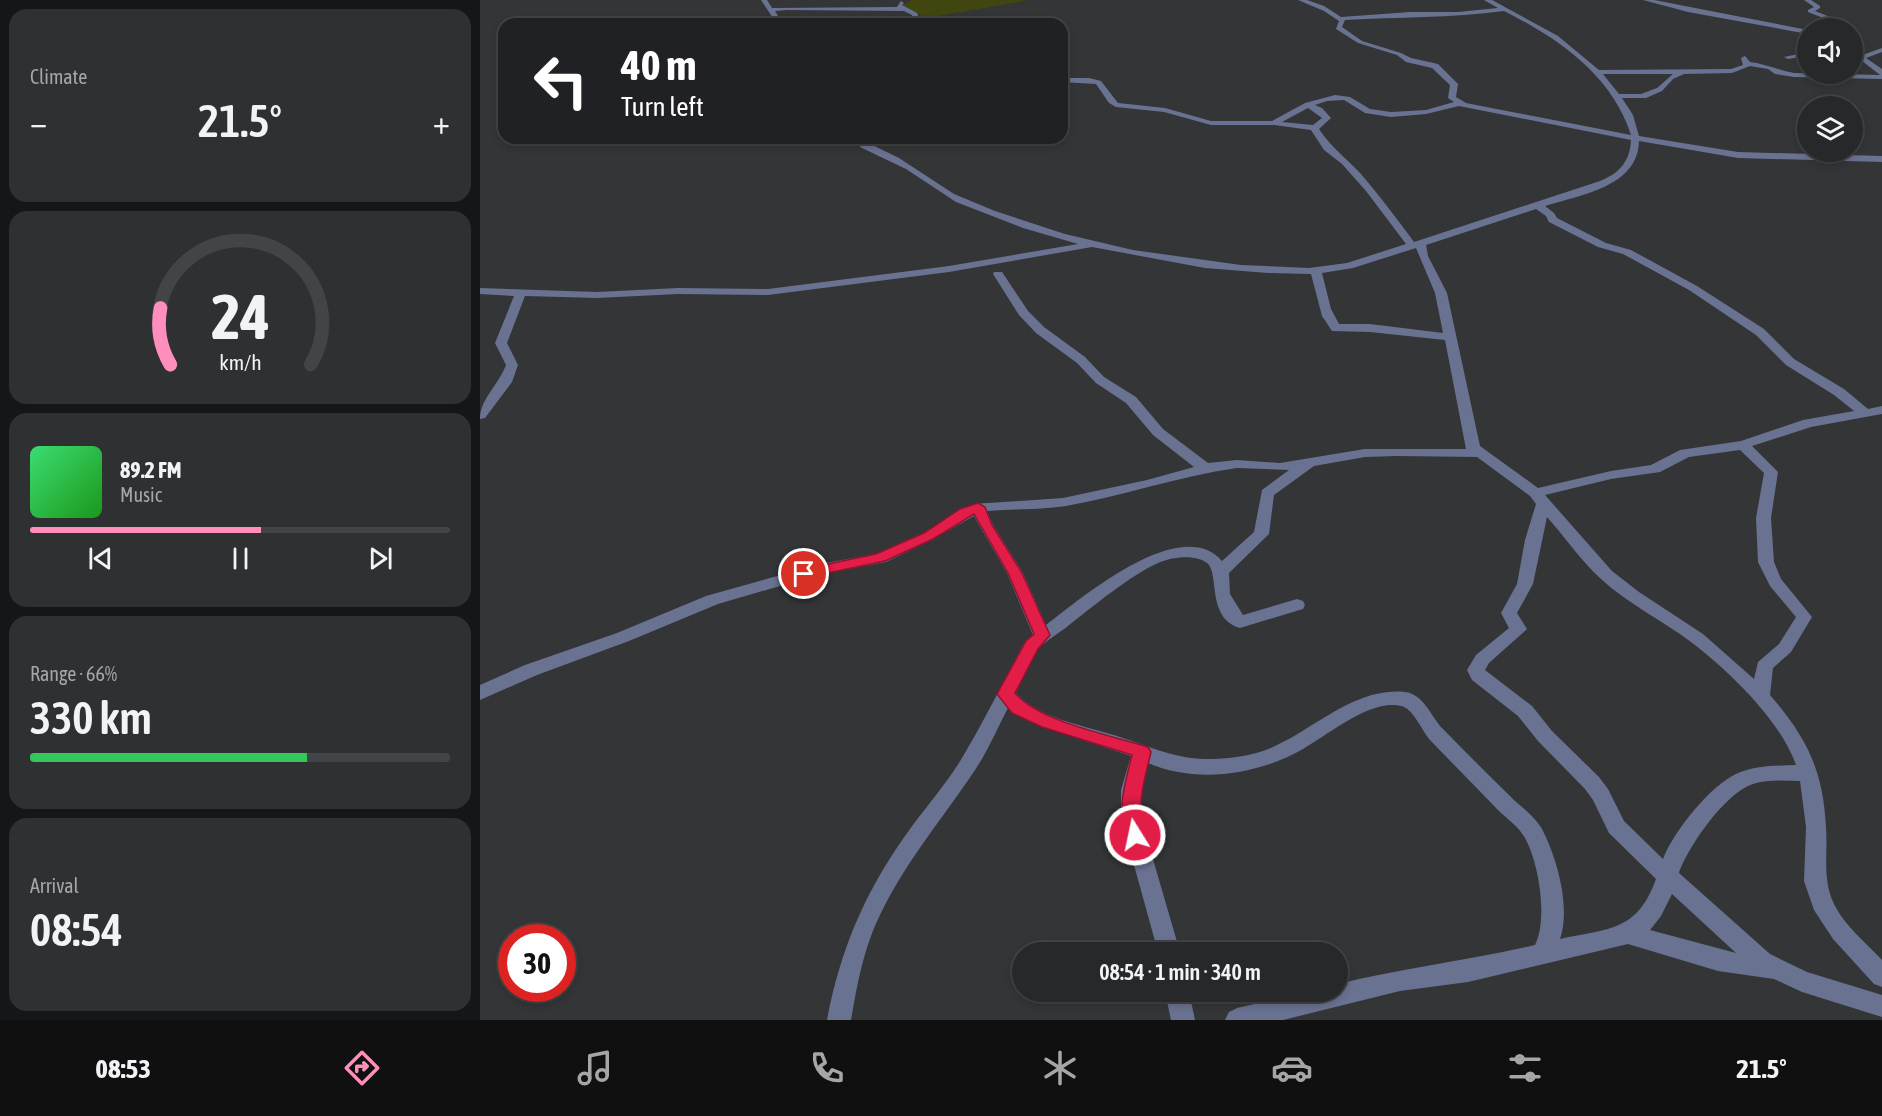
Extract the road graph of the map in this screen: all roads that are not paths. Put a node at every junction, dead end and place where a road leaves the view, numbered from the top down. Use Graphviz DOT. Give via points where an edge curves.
graph roads {
  1 [pos="764,0"];
  2 [pos="906,0"];
  3 [pos="1301,0"];
  4 [pos="1487,0"];
  5 [pos="1646,0"];
  6 [pos="1807,0"];
  7 [pos="904,9"];
  8 [pos="1503,9"];
  9 [pos="769,10"];
  10 [pos="775,18"];
  11 [pos="917,18"];
  12 [pos="1828,18"];
  13 [pos="1339,20"];
  14 [pos="1797,30"];
  15 [pos="1863,47"];
  16 [pos="1881,50"];
  17 [pos="1863,55"];
  18 [pos="1797,56"];
  19 [pos="1788,57"];
  20 [pos="1863,61"];
  21 [pos="1599,72"];
  22 [pos="1681,73"];
  23 [pos="1882,75"];
  24 [pos="1068,80"];
  25 [pos="1617,96"];
  26 [pos="1459,103"];
  27 [pos="1308,105"];
  28 [pos="1274,123"];
  29 [pos="1315,129"];
  30 [pos="1635,138"];
  31 [pos="865,144"];
  32 [pos="1882,159"];
  33 [pos="1537,205"];
  34 [pos="1099,244"];
  35 [pos="1416,245"];
  36 [pos="1316,272"];
  37 [pos="998,274"];
  38 [pos="480,291"];
  39 [pos="521,292"];
  40 [pos="1449,337"];
  41 [pos="1882,410"];
  42 [pos="1864,413"];
  43 [pos="480,415"];
  44 [pos="1743,445"];
  45 [pos="1479,453"];
  46 [pos="1324,460"];
  47 [pos="1205,468"];
  48 [pos="1539,498"];
  49 [pos="978,507"];
  50 [pos="1221,571"];
  51 [pos="1297,605"];
  52 [pos="1042,635"];
  53 [pos="480,693"];
  54 [pos="1006,694"];
  55 [pos="1761,696"];
  56 [pos="1142,752"];
  57 [pos="1809,773"];
  58 [pos="1669,879"];
  59 [pos="1628,934"];
  60 [pos="1166,942"];
  61 [pos="1542,955"];
  62 [pos="1776,970"];
  63 [pos="1882,976"];
  64 [pos="1179,1002"];
  65 [pos="1882,1006"];
  66 [pos="839,1020"];
  67 [pos="1183,1020"];
  68 [pos="1237,1020"];
  1 -- 9 [label="street"];
  2 -- 7 [label="street" via="899,6"];
  3 -- 13 [label="street" via="1322,5"];
  4 -- 8 [label="street"];
  5 -- 14 [label="street"];
  6 -- 12 [label="street" via="1818,7 1810,11"];
  7 -- 9 [label="street"];
  7 -- 11 [label="street"];
  8 -- 13 [label="street"];
  8 -- 21 [label="street" via="1555,36"];
  9 -- 10 [label="street"];
  13 -- 26 [label="street" via="1340,31 1360,42 1435,66 1454,84 1450,96"];
  15 -- 16 [label="street"];
  16 -- 17 [label="street"];
  18 -- 19 [label="street"];
  20 -- 23 [label="street"];
  21 -- 22 [label="street"];
  21 -- 25 [label="street"];
  22 -- 23 [label="street" via="1732,71 1747,61 1794,75"];
  22 -- 25 [label="street" via="1643,96"];
  24 -- 28 [label="street" via="1098,82 1116,105 1165,110 1211,123"];
  25 -- 30 [label="street"];
  26 -- 27 [label="street" via="1439,110 1403,113 1368,111 1344,98"];
  26 -- 30 [label="street"];
  27 -- 28 [label="street"];
  27 -- 29 [label="street" via="1328,118"];
  28 -- 29 [label="street"];
  29 -- 35 [label="street" via="1327,148 1345,162"];
  30 -- 32 [label="street" via="1745,156"];
  30 -- 33 [label="street" via="1634,156 1620,175"];
  31 -- 34 [label="street" via="958,200 1016,222"];
  33 -- 35 [label="street"];
  33 -- 42 [label="street" via="1552,220 1627,252 1690,286 1760,332 1790,362 1839,392"];
  34 -- 36 [label="street" via="1175,261"];
  34 -- 39 [label="street" via="949,269 768,292"];
  35 -- 36 [label="street"];
  35 -- 40 [label="street" via="1441,293"];
  36 -- 40 [label="street" via="1326,315 1336,328"];
  37 -- 47 [label="street" via="1023,313 1040,330 1081,360 1100,380 1131,400 1158,432"];
  38 -- 39 [label="street"];
  39 -- 43 [label="street" via="502,334 502,347 512,364 506,382"];
  40 -- 45 [label="street" via="1470,437"];
  41 -- 42 [label="street"];
  42 -- 44 [label="street" via="1803,424"];
  44 -- 48 [label="street" via="1685,453 1655,469 1611,475"];
  44 -- 55 [label="street" via="1771,472 1764,515 1767,566 1772,579 1804,617 1785,648 1763,668"];
  45 -- 46 [label="street" via="1365,453"];
  45 -- 48 [label="street"];
  46 -- 47 [label="street" via="1280,467 1237,464"];
  46 -- 50 [label="street" via="1290,475 1267,493 1261,534"];
  47 -- 49 [label="street" via="1160,482 1063,502"];
  48 -- 55 [label="street" via="1606,575 1697,638"];
  48 -- 58 [label="street" via="1525,584 1509,613 1518,629 1482,659 1476,670 1484,682 1526,711 1602,795 1618,831"];
  49 -- 52 [label="street" via="1015,573"];
  49 -- 53 [label="street" via="880,558 820,569 712,600"];
  50 -- 51 [label="street" via="1224,598 1240,622"];
  50 -- 52 [label="street" via="1200,554 1162,554"];
  52 -- 54 [label="street" via="1032,645"];
  54 -- 56 [label="street" via="1018,708 1048,722"];
  54 -- 66 [label="street" via="968,765 911,844 875,903 846,981"];
  55 -- 57 [label="street" via="1782,721"];
  56 -- 60 [label="street" via="1131,790 1131,818"];
  56 -- 61 [label="street" via="1161,761 1230,765 1279,753 1367,704 1403,698 1410,701 1430,728 1533,832 1548,885 1552,918"];
  57 -- 58 [label="street" via="1758,775 1740,781 1710,808 1684,840"];
  57 -- 63 [label="street" via="1816,827 1815,880 1825,910 1840,932"];
  58 -- 59 [label="street" via="1647,918"];
  58 -- 62 [label="street"];
  59 -- 61 [label="street"];
  59 -- 62 [label="street" via="1718,960"];
  61 -- 68 [label="street" via="1400,980"];
  62 -- 65 [label="street"];
  64 -- 67 [label="street"];
}
